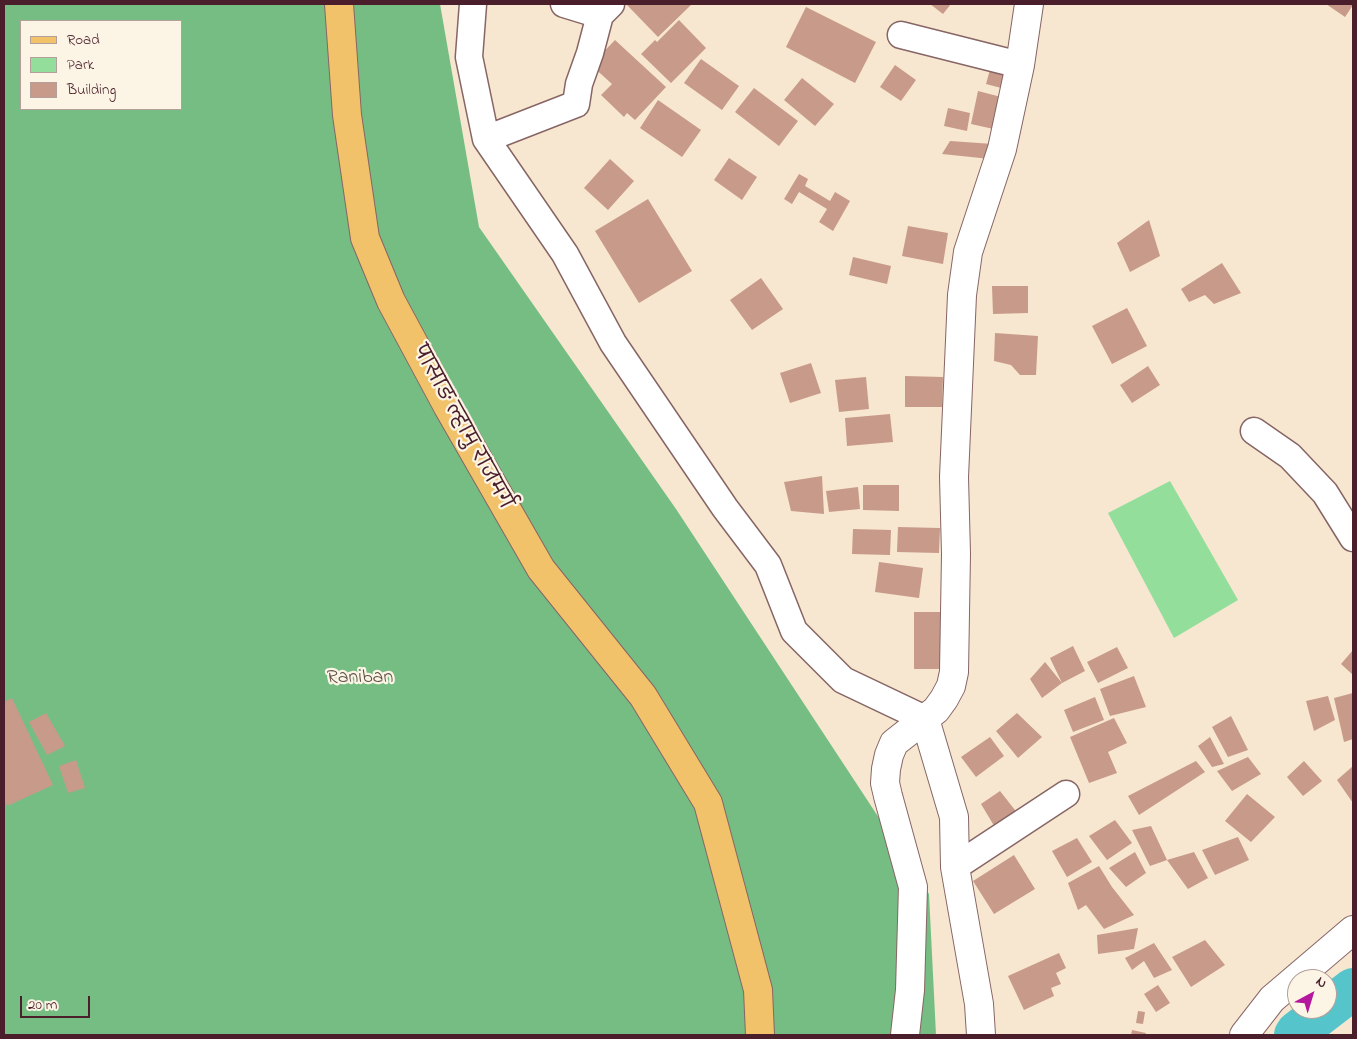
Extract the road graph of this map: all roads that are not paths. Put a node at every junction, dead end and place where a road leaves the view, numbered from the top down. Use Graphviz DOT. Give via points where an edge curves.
graph roads {
  1 [pos="339,4"];
  2 [pos="472,4"];
  3 [pos="564,4"];
  4 [pos="1029,4"];
  5 [pos="606,9"];
  6 [pos="901,35"];
  7 [pos="1020,65"];
  8 [pos="486,139"];
  9 [pos="1254,432"];
  10 [pos="1353,538"];
  11 [pos="925,719"];
  12 [pos="1066,794"];
  13 [pos="955,867"];
  14 [pos="1353,930"];
  15 [pos="760,1035"];
  16 [pos="905,1035"];
  17 [pos="981,1035"];
  18 [pos="1244,1035"];
  1 -- 15 [label="main road, पासाङ ल्हामु राजमर्ग" via="347,115 365,238 391,300 541,569 643,696 708,803 758,990"];
  2 -- 8 [label="street" via="469,57"];
  3 -- 5 [label="street"];
  4 -- 7 [label="street"];
  5 -- 8 [label="street" via="579,84 576,104"];
  6 -- 7 [label="street"];
  7 -- 11 [label="street" via="1002,149 968,252 962,295 954,477 954,672 944,699"];
  8 -- 11 [label="street" via="565,254 613,343 725,508 768,564 794,631 843,680"];
  9 -- 10 [label="street" via="1290,456 1325,493"];
  11 -- 13 [label="street" via="954,817"];
  11 -- 16 [label="street" via="894,743 885,783 913,887 910,990"];
  12 -- 13 [label="street"];
  13 -- 17 [label="street" via="979,1004"];
  14 -- 18 [label="street" via="1272,998"];
}
